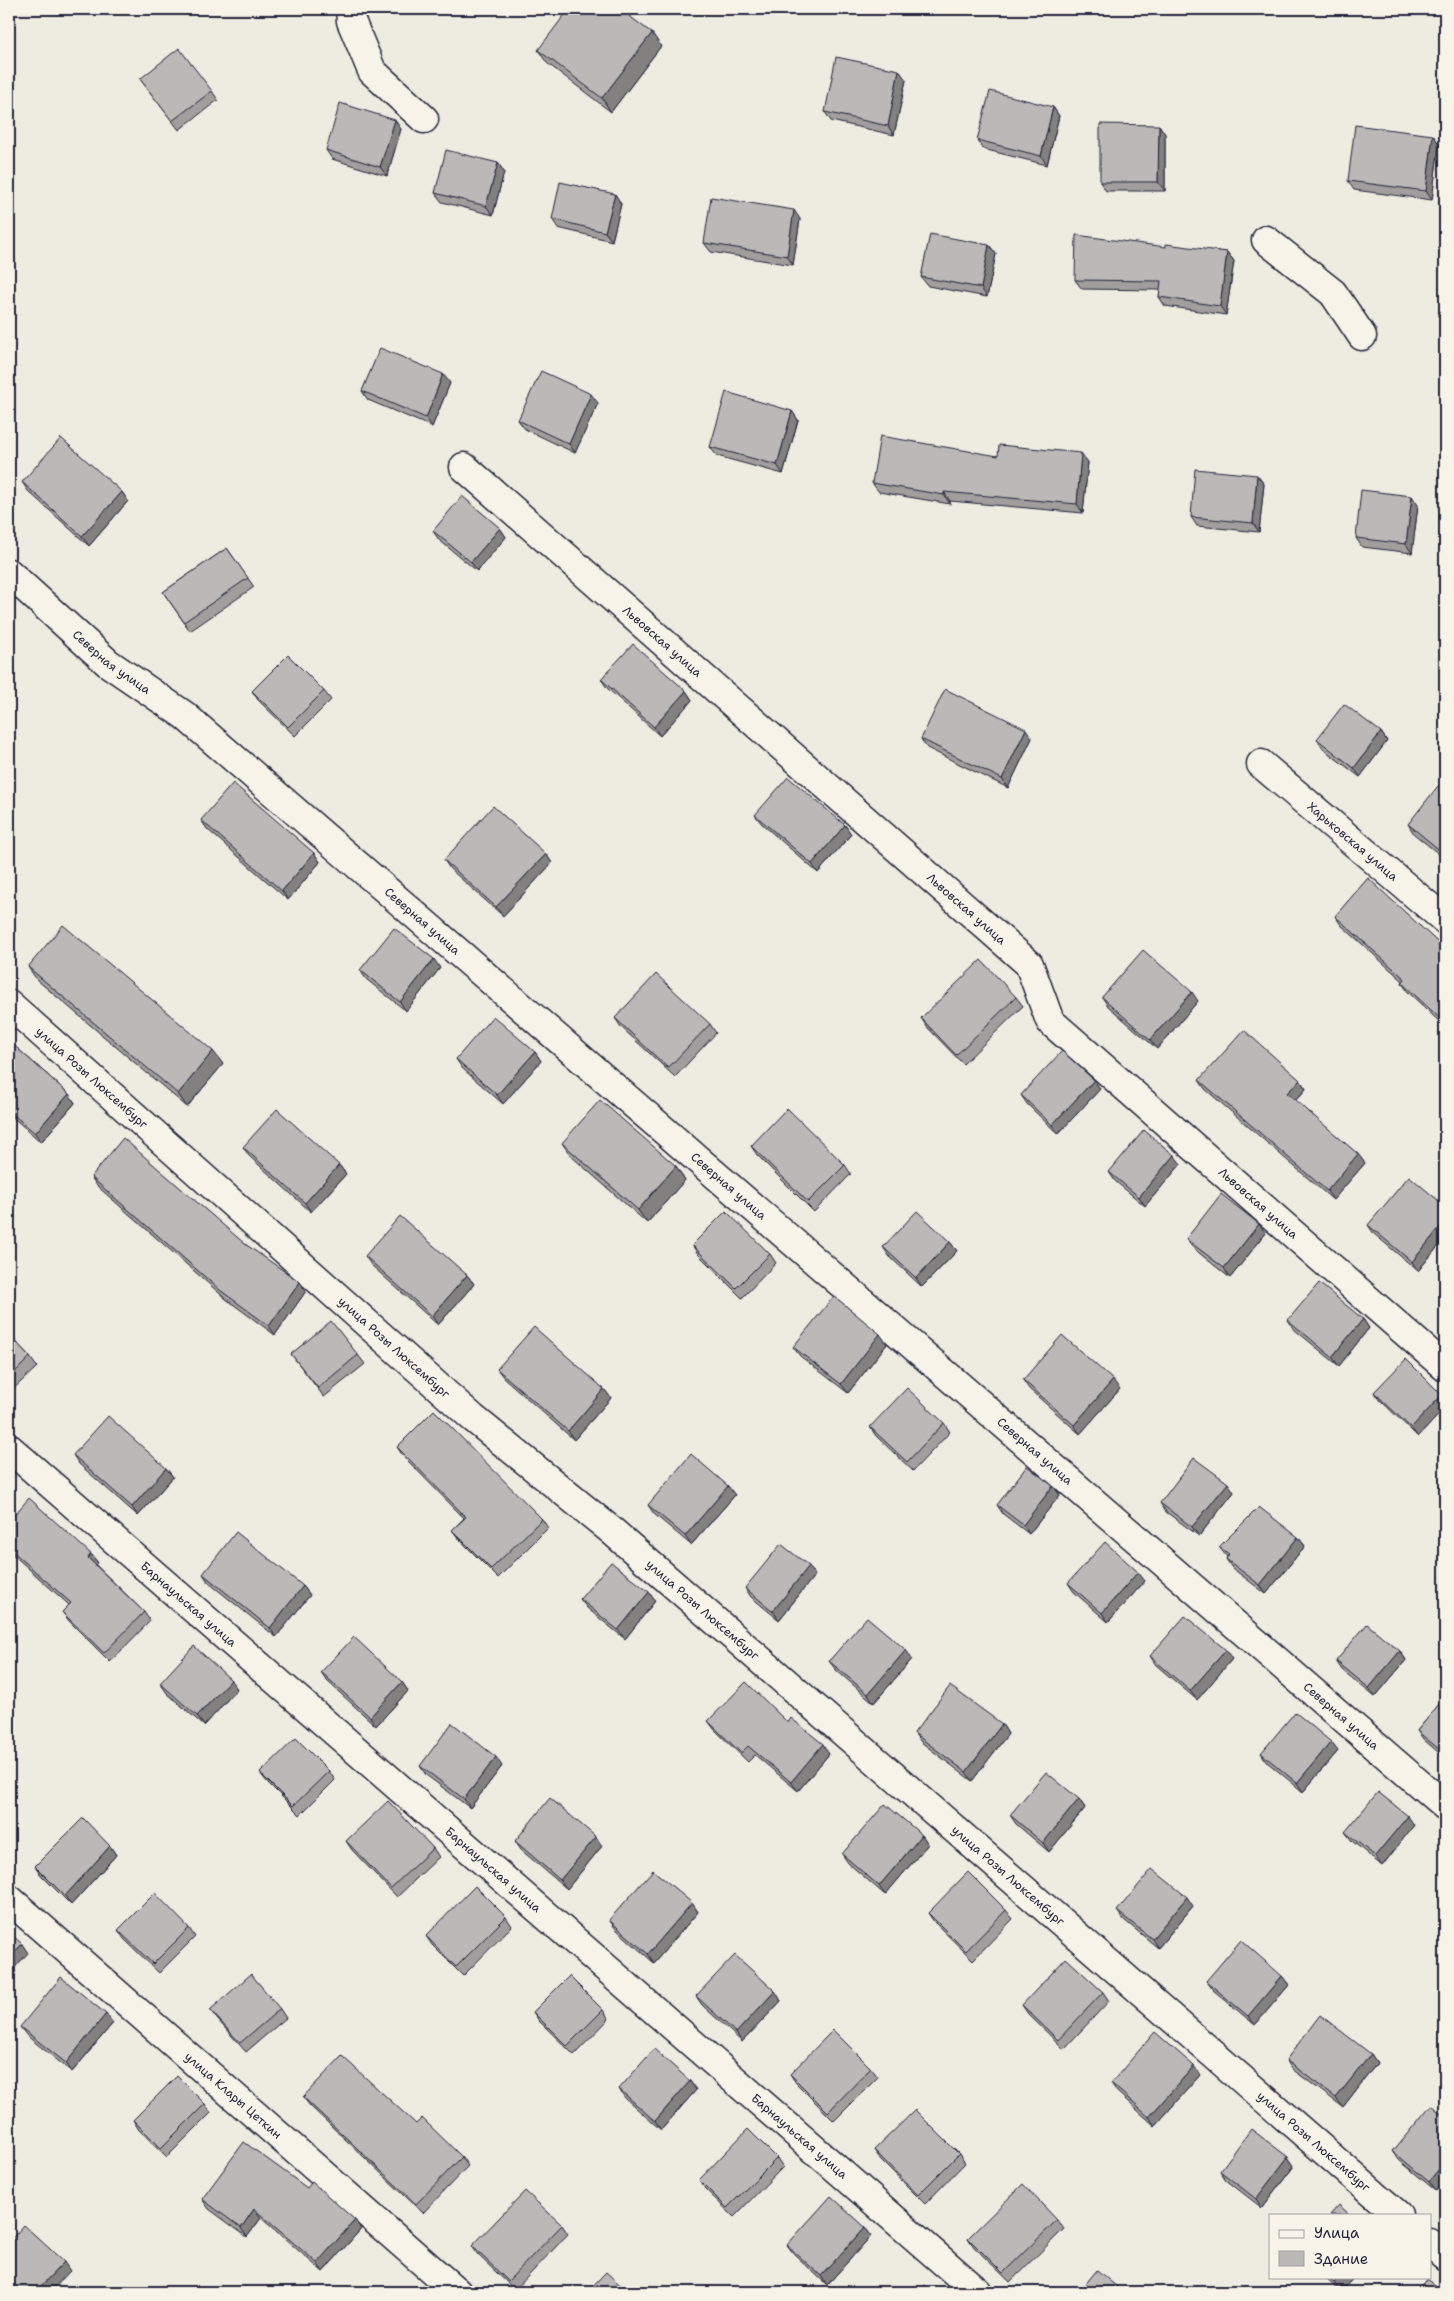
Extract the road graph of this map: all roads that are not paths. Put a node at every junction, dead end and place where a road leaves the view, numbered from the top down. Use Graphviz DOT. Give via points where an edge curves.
graph roads {
  1 [pos="350,9"];
  2 [pos="424,119"];
  3 [pos="1266,240"];
  4 [pos="1362,336"];
  5 [pos="464,467"];
  6 [pos="9,573"];
  7 [pos="1261,764"];
  8 [pos="1445,920"];
  9 [pos="9,1004"];
  10 [pos="1445,1367"];
  11 [pos="9,1448"];
  12 [pos="1445,1806"];
  13 [pos="9,1899"];
  14 [pos="1397,2214"];
  15 [pos="1432,2245"];
  16 [pos="1445,2256"];
  17 [pos="457,2292"];
  18 [pos="978,2292"];
  1 -- 2 [label="street" via="351,21 372,71"];
  3 -- 4 [label="street" via="1333,293"];
  5 -- 10 [label="street, Львовская улица" via="1029,964 1050,1021"];
  6 -- 12 [label="street, Северная улица" via="108,663 184,715"];
  7 -- 8 [label="street, Харьковская улица"];
  9 -- 14 [label="street, улица Розы Люксембург" via="473,1418 612,1531"];
  11 -- 18 [label="street, Барнаульская улица"];
  13 -- 17 [label="street, улица Клары Цеткин"];
  15 -- 16 [label="street"];
}
